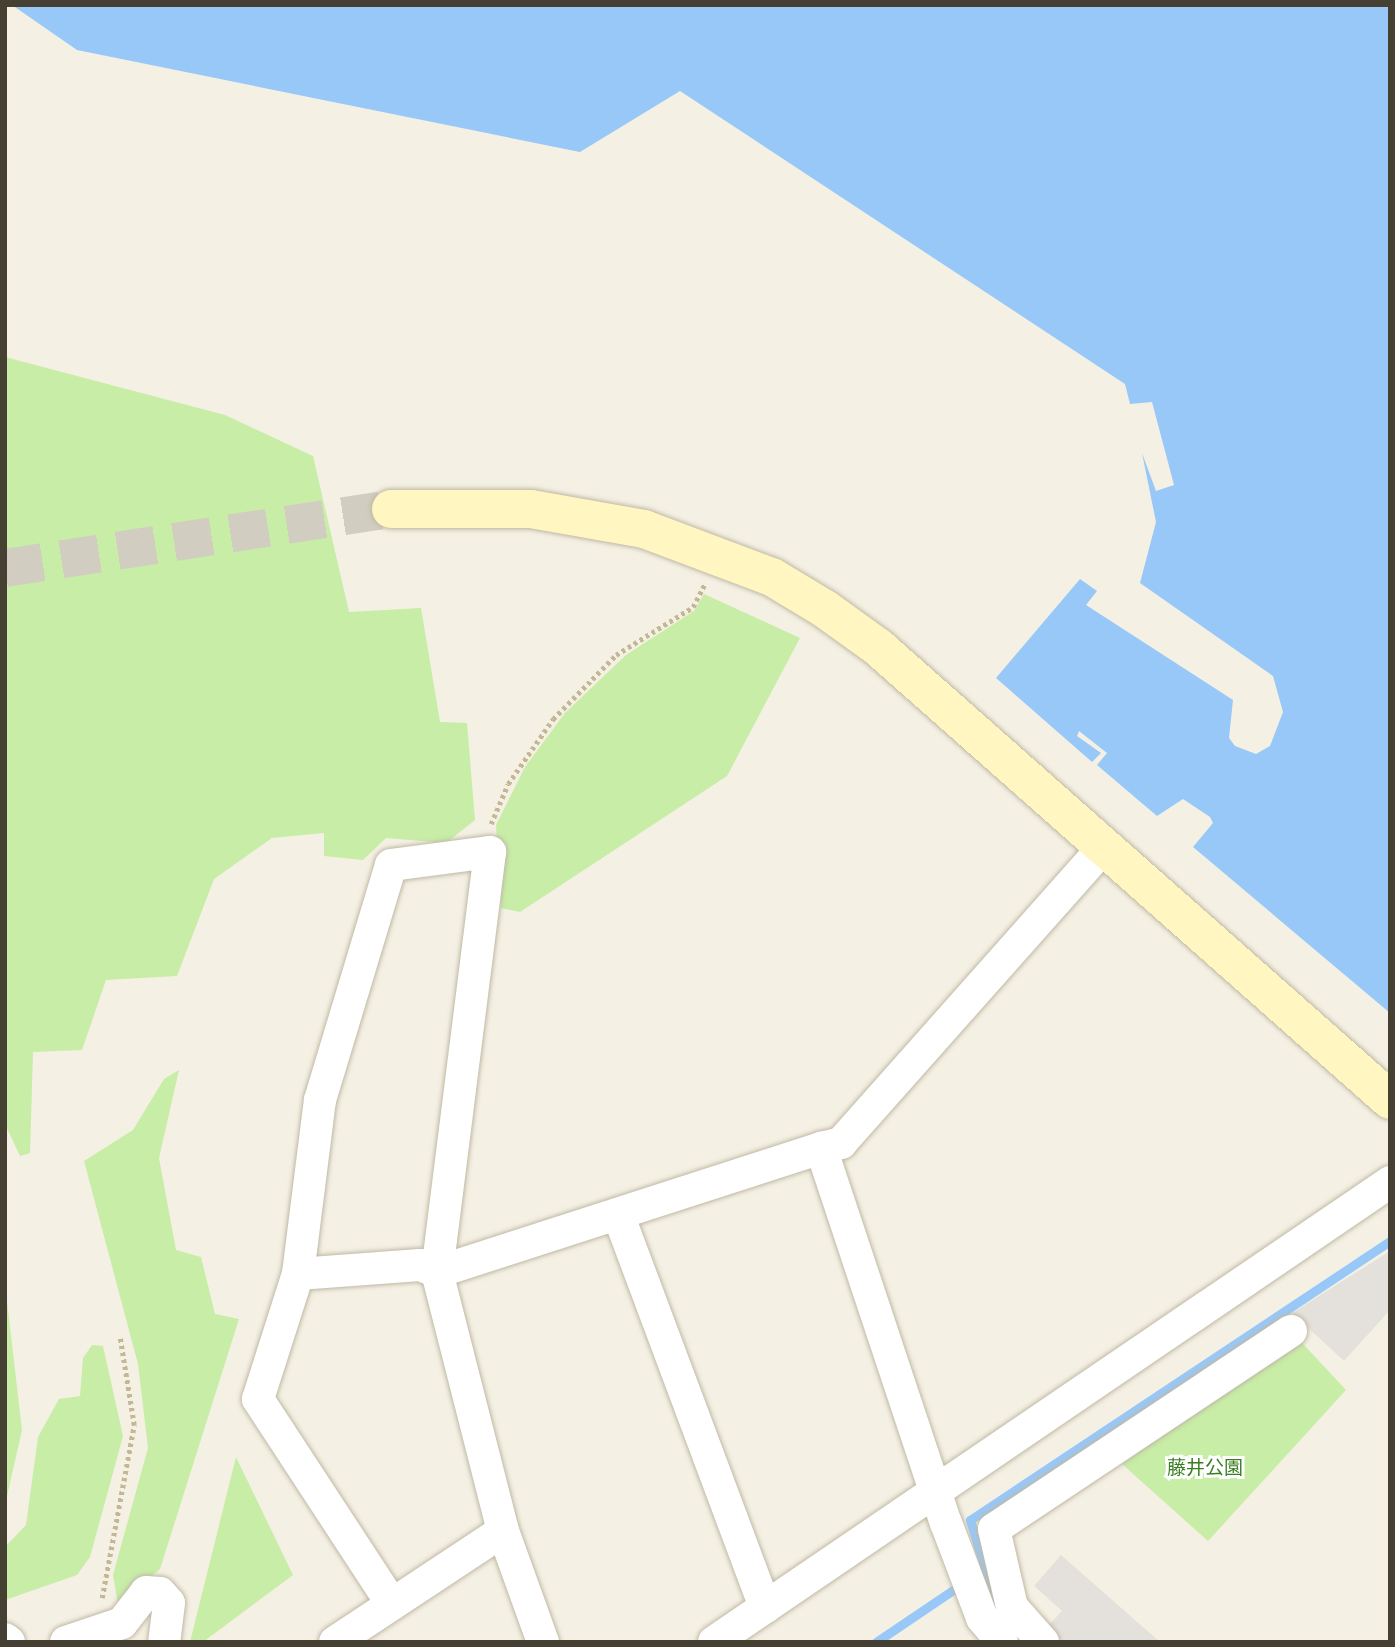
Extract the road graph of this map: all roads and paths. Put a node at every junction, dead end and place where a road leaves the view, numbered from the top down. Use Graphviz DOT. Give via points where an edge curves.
graph roads {
  1 [pos="391,509"];
  2 [pos="706,582"];
  3 [pos="1104,847"];
  4 [pos="490,852"];
  5 [pos="1390,1100"];
  6 [pos="821,1148"];
  7 [pos="1390,1182"];
  8 [pos="618,1214"];
  9 [pos="437,1272"];
  10 [pos="298,1274"];
  11 [pos="1291,1331"];
  12 [pos="120,1338"];
  13 [pos="938,1492"];
  14 [pos="503,1531"];
  15 [pos="392,1604"];
  16 [pos="765,1607"];
  17 [pos="101,1633"];
  18 [pos="66,1642"];
  19 [pos="164,1642"];
  20 [pos="335,1642"];
  21 [pos="543,1642"];
  22 [pos="714,1642"];
  23 [pos="1002,1642"];
  24 [pos="1043,1642"];
  1 -- 3 [label="street" via="457,504 591,518 644,529 772,577 879,648"];
  2 -- 4 [label="path" via="693,607 616,655 553,719 508,784 491,824"];
  3 -- 5 [label="street"];
  3 -- 6 [label="street" via="841,1143"];
  4 -- 9 [label="street"];
  4 -- 10 [label="street" via="391,865 320,1100"];
  6 -- 8 [label="street"];
  6 -- 13 [label="street"];
  7 -- 13 [label="street"];
  8 -- 9 [label="street"];
  8 -- 16 [label="street"];
  9 -- 10 [label="street" via="420,1265"];
  9 -- 14 [label="street"];
  10 -- 15 [label="street" via="258,1399"];
  11 -- 24 [label="street" via="994,1529 1012,1606"];
  12 -- 17 [label="path" via="134,1425 104,1563"];
  13 -- 16 [label="street"];
  13 -- 23 [label="street" via="982,1618"];
  14 -- 15 [label="street"];
  14 -- 21 [label="street"];
  15 -- 20 [label="street"];
  16 -- 22 [label="street"];
  17 -- 18 [label="street"];
  17 -- 19 [label="street" via="122,1623 146,1592 160,1592 169,1603"];
}
